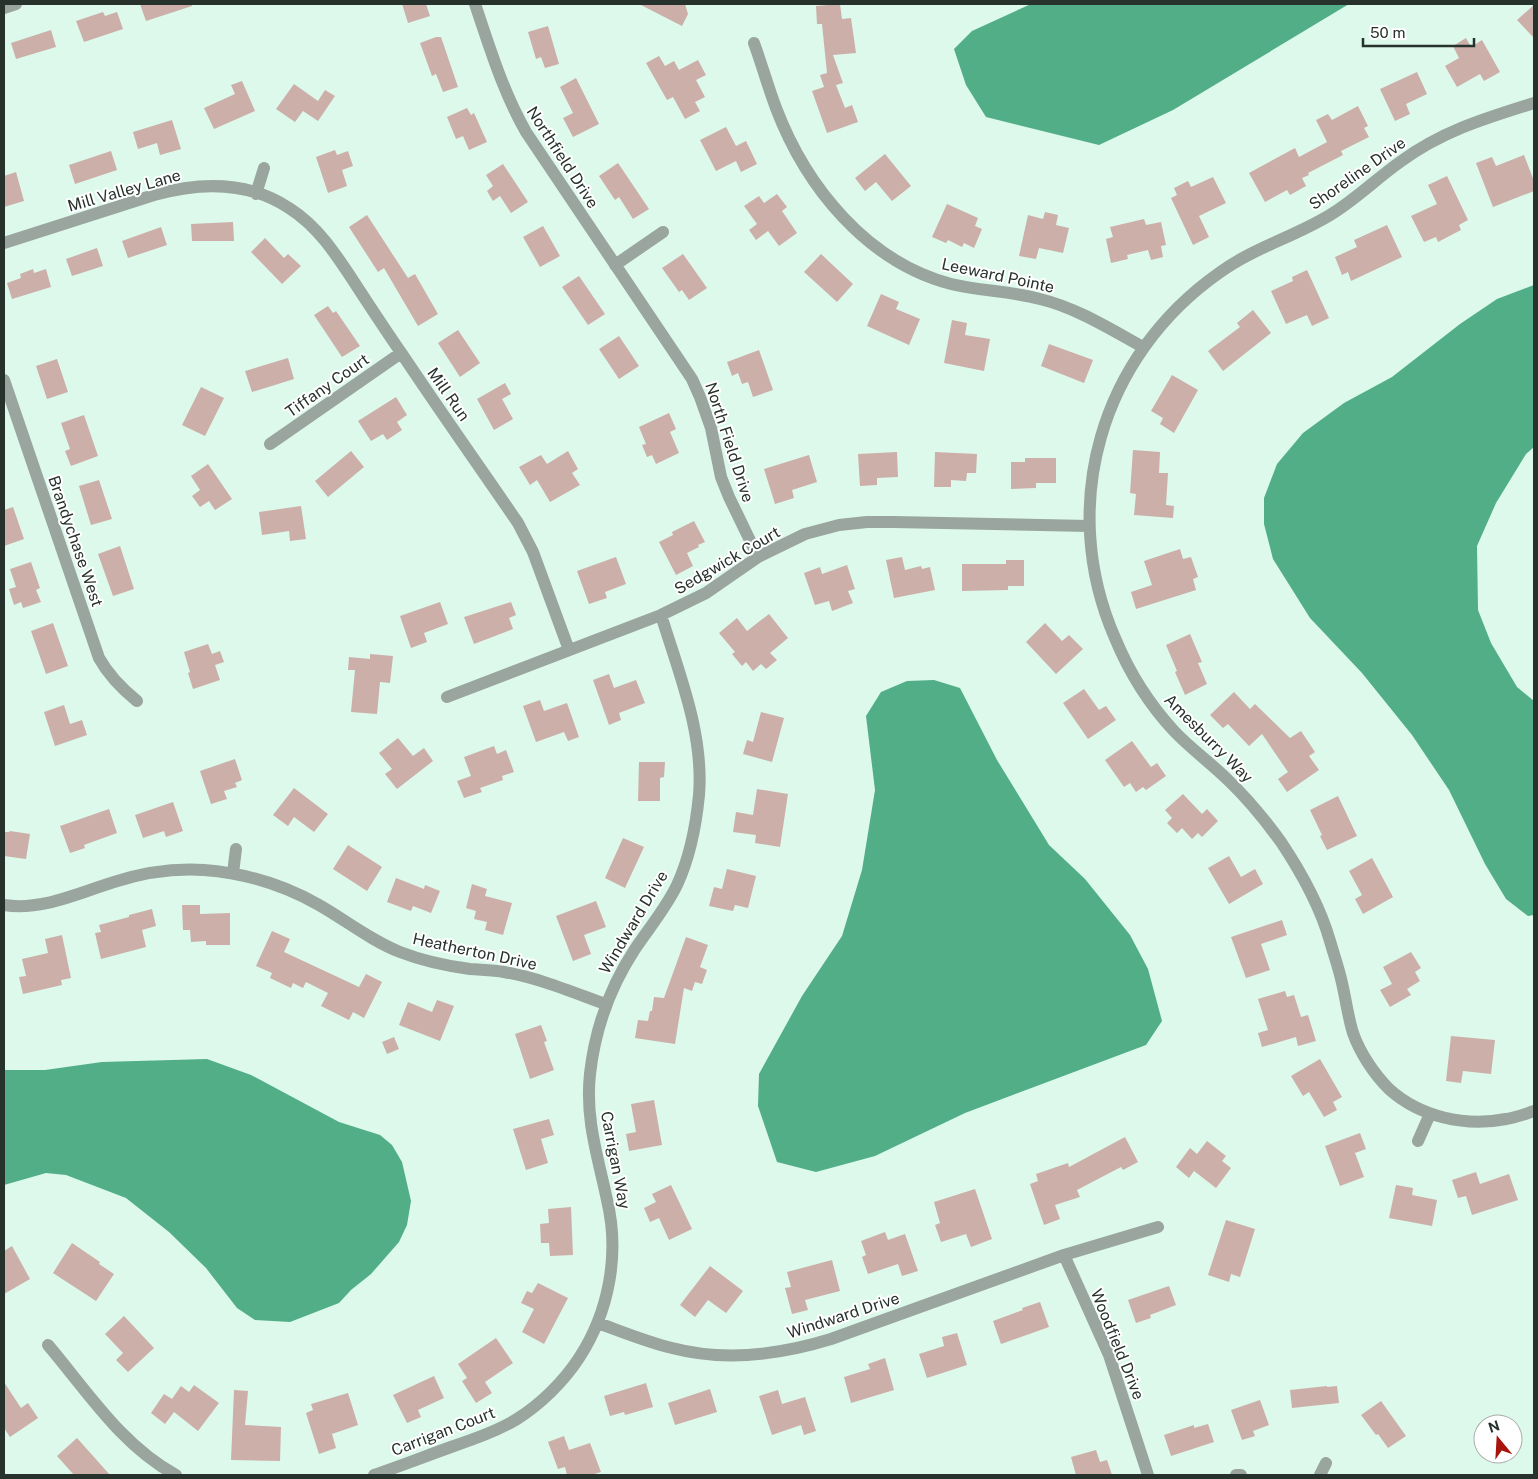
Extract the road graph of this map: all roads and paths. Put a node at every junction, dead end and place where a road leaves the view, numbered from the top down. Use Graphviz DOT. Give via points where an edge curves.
graph roads {
  1 [pos="16,4"];
  2 [pos="475,4"];
  3 [pos="4,8"];
  4 [pos="754,43"];
  5 [pos="1534,104"];
  6 [pos="264,168"];
  7 [pos="256,194"];
  8 [pos="663,232"];
  9 [pos="4,243"];
  10 [pos="615,265"];
  11 [pos="649,315"];
  12 [pos="1142,347"];
  13 [pos="402,354"];
  14 [pos="4,380"];
  15 [pos="270,444"];
  16 [pos="1089,526"];
  17 [pos="758,557"];
  18 [pos="661,615"];
  19 [pos="569,650"];
  20 [pos="447,697"];
  21 [pos="137,701"];
  22 [pos="236,849"];
  23 [pos="233,873"];
  24 [pos="4,905"];
  25 [pos="606,1004"];
  26 [pos="1534,1111"];
  27 [pos="1430,1114"];
  28 [pos="1418,1141"];
  29 [pos="1158,1226"];
  30 [pos="1064,1255"];
  31 [pos="598,1323"];
  32 [pos="48,1345"];
  33 [pos="1326,1463"];
  34 [pos="176,1475"];
  35 [pos="374,1475"];
  36 [pos="1148,1475"];
  37 [pos="1236,1475"];
  38 [pos="1241,1475"];
  39 [pos="1320,1475"];
  1 -- 3 [label="street"];
  2 -- 10 [label="street, Northfield Drive" via="515,112"];
  4 -- 12 [label="street, Leeward Pointe" via="776,108 798,154 836,210 877,248 904,265 950,284 1041,299 1069,308"];
  5 -- 12 [label="street, Shoreline Drive" via="1479,120 1425,145 1331,215 1221,271 1165,319"];
  6 -- 7 [label="street"];
  7 -- 9 [label="street, Mill Valley Lane" via="221,186 176,189"];
  7 -- 13 [label="street, Mill Run" via="288,208 324,239"];
  8 -- 10 [label="street"];
  10 -- 11 [label="street, Northfield Drive"];
  11 -- 17 [label="street, North Field Drive" via="688,372 700,397 711,428 721,477"];
  12 -- 16 [label="street, Amesburry Way" via="1123,379 1101,437 1089,495"];
  13 -- 15 [label="street, Tiffany Court"];
  13 -- 19 [label="street, Mill Run" via="518,523 533,552"];
  14 -- 21 [label="street, Brandychase West" via="99,658 114,680"];
  16 -- 17 [label="street, Sedgwick Court" via="867,522 805,534"];
  16 -- 27 [label="street, Amesburry Way" via="1093,565 1103,608 1135,678 1174,730 1240,793 1280,842 1314,900 1329,936 1353,1034 1363,1055 1391,1090"];
  17 -- 18 [label="street, Sedgwick Court" via="706,593"];
  18 -- 19 [label="street, Sedgwick Court"];
  18 -- 25 [label="street, Windward Drive" via="696,740 699,792 695,824 676,886 620,974"];
  19 -- 20 [label="street, Sedgwick Court"];
  22 -- 23 [label="street"];
  23 -- 24 [label="street, Heatherton Drive" via="194,870 146,874 59,900 32,905"];
  23 -- 25 [label="street, Heatherton Drive" via="290,890 372,940 402,953 433,963 528,977"];
  25 -- 31 [label="street, Carrigan Way" via="594,1046 589,1104 592,1138 612,1225 613,1255 606,1300"];
  26 -- 27 [label="street, Amesburry Way" via="1506,1120 1479,1122"];
  27 -- 28 [label="street"];
  29 -- 30 [label="street, Windward Drive"];
  30 -- 31 [label="street, Windward Drive" via="831,1339 769,1354 704,1355 672,1348"];
  30 -- 36 [label="street, Woodfield Drive" via="1109,1354"];
  31 -- 35 [label="street, Carrigan Court" via="578,1360 558,1385 518,1418 490,1433"];
  32 -- 34 [label="street" via="122,1434 143,1454"];
  33 -- 39 [label="street"];
  37 -- 38 [label="street"];
}
